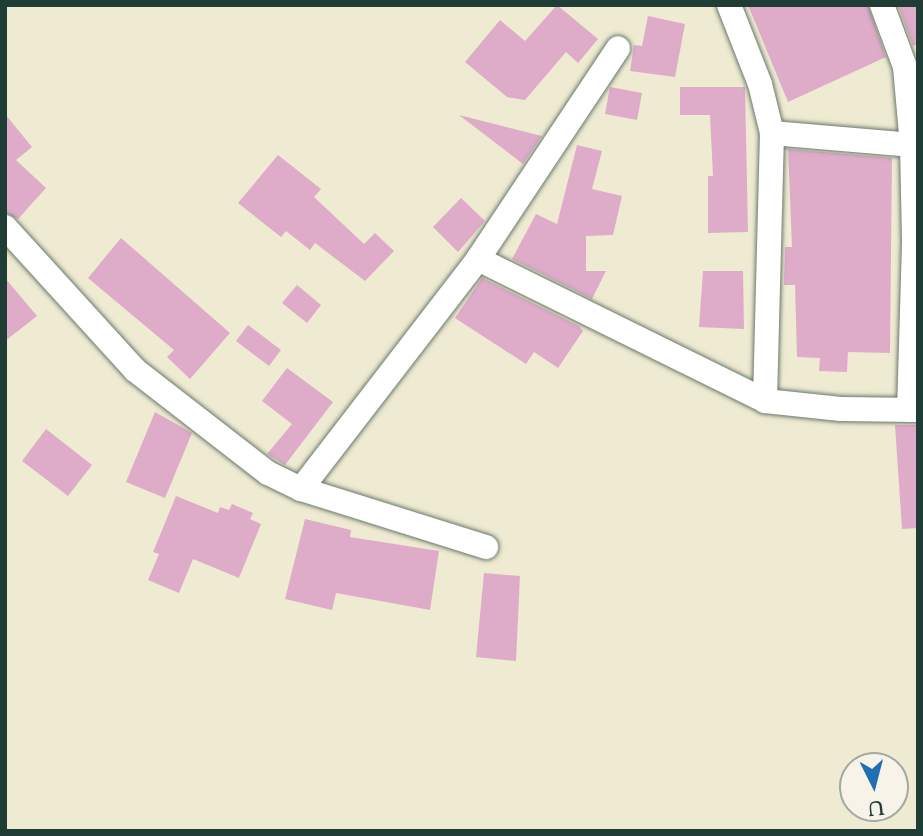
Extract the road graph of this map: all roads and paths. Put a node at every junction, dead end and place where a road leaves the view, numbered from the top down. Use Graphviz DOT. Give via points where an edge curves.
graph roads {
  1 [pos="729,5"];
  2 [pos="882,5"];
  3 [pos="618,48"];
  4 [pos="772,133"];
  5 [pos="912,145"];
  6 [pos="5,227"];
  7 [pos="478,259"];
  8 [pos="765,401"];
  9 [pos="914,410"];
  10 [pos="301,489"];
  11 [pos="486,547"];
  1 -- 4 [label="street" via="760,84"];
  2 -- 5 [label="street" via="905,67"];
  3 -- 7 [label="street"];
  4 -- 5 [label="street"];
  4 -- 8 [label="street"];
  5 -- 9 [label="street"];
  6 -- 10 [label="street" via="135,370 268,473"];
  7 -- 8 [label="street"];
  7 -- 10 [label="street"];
  8 -- 9 [label="street"];
  10 -- 11 [label="street"];
}
